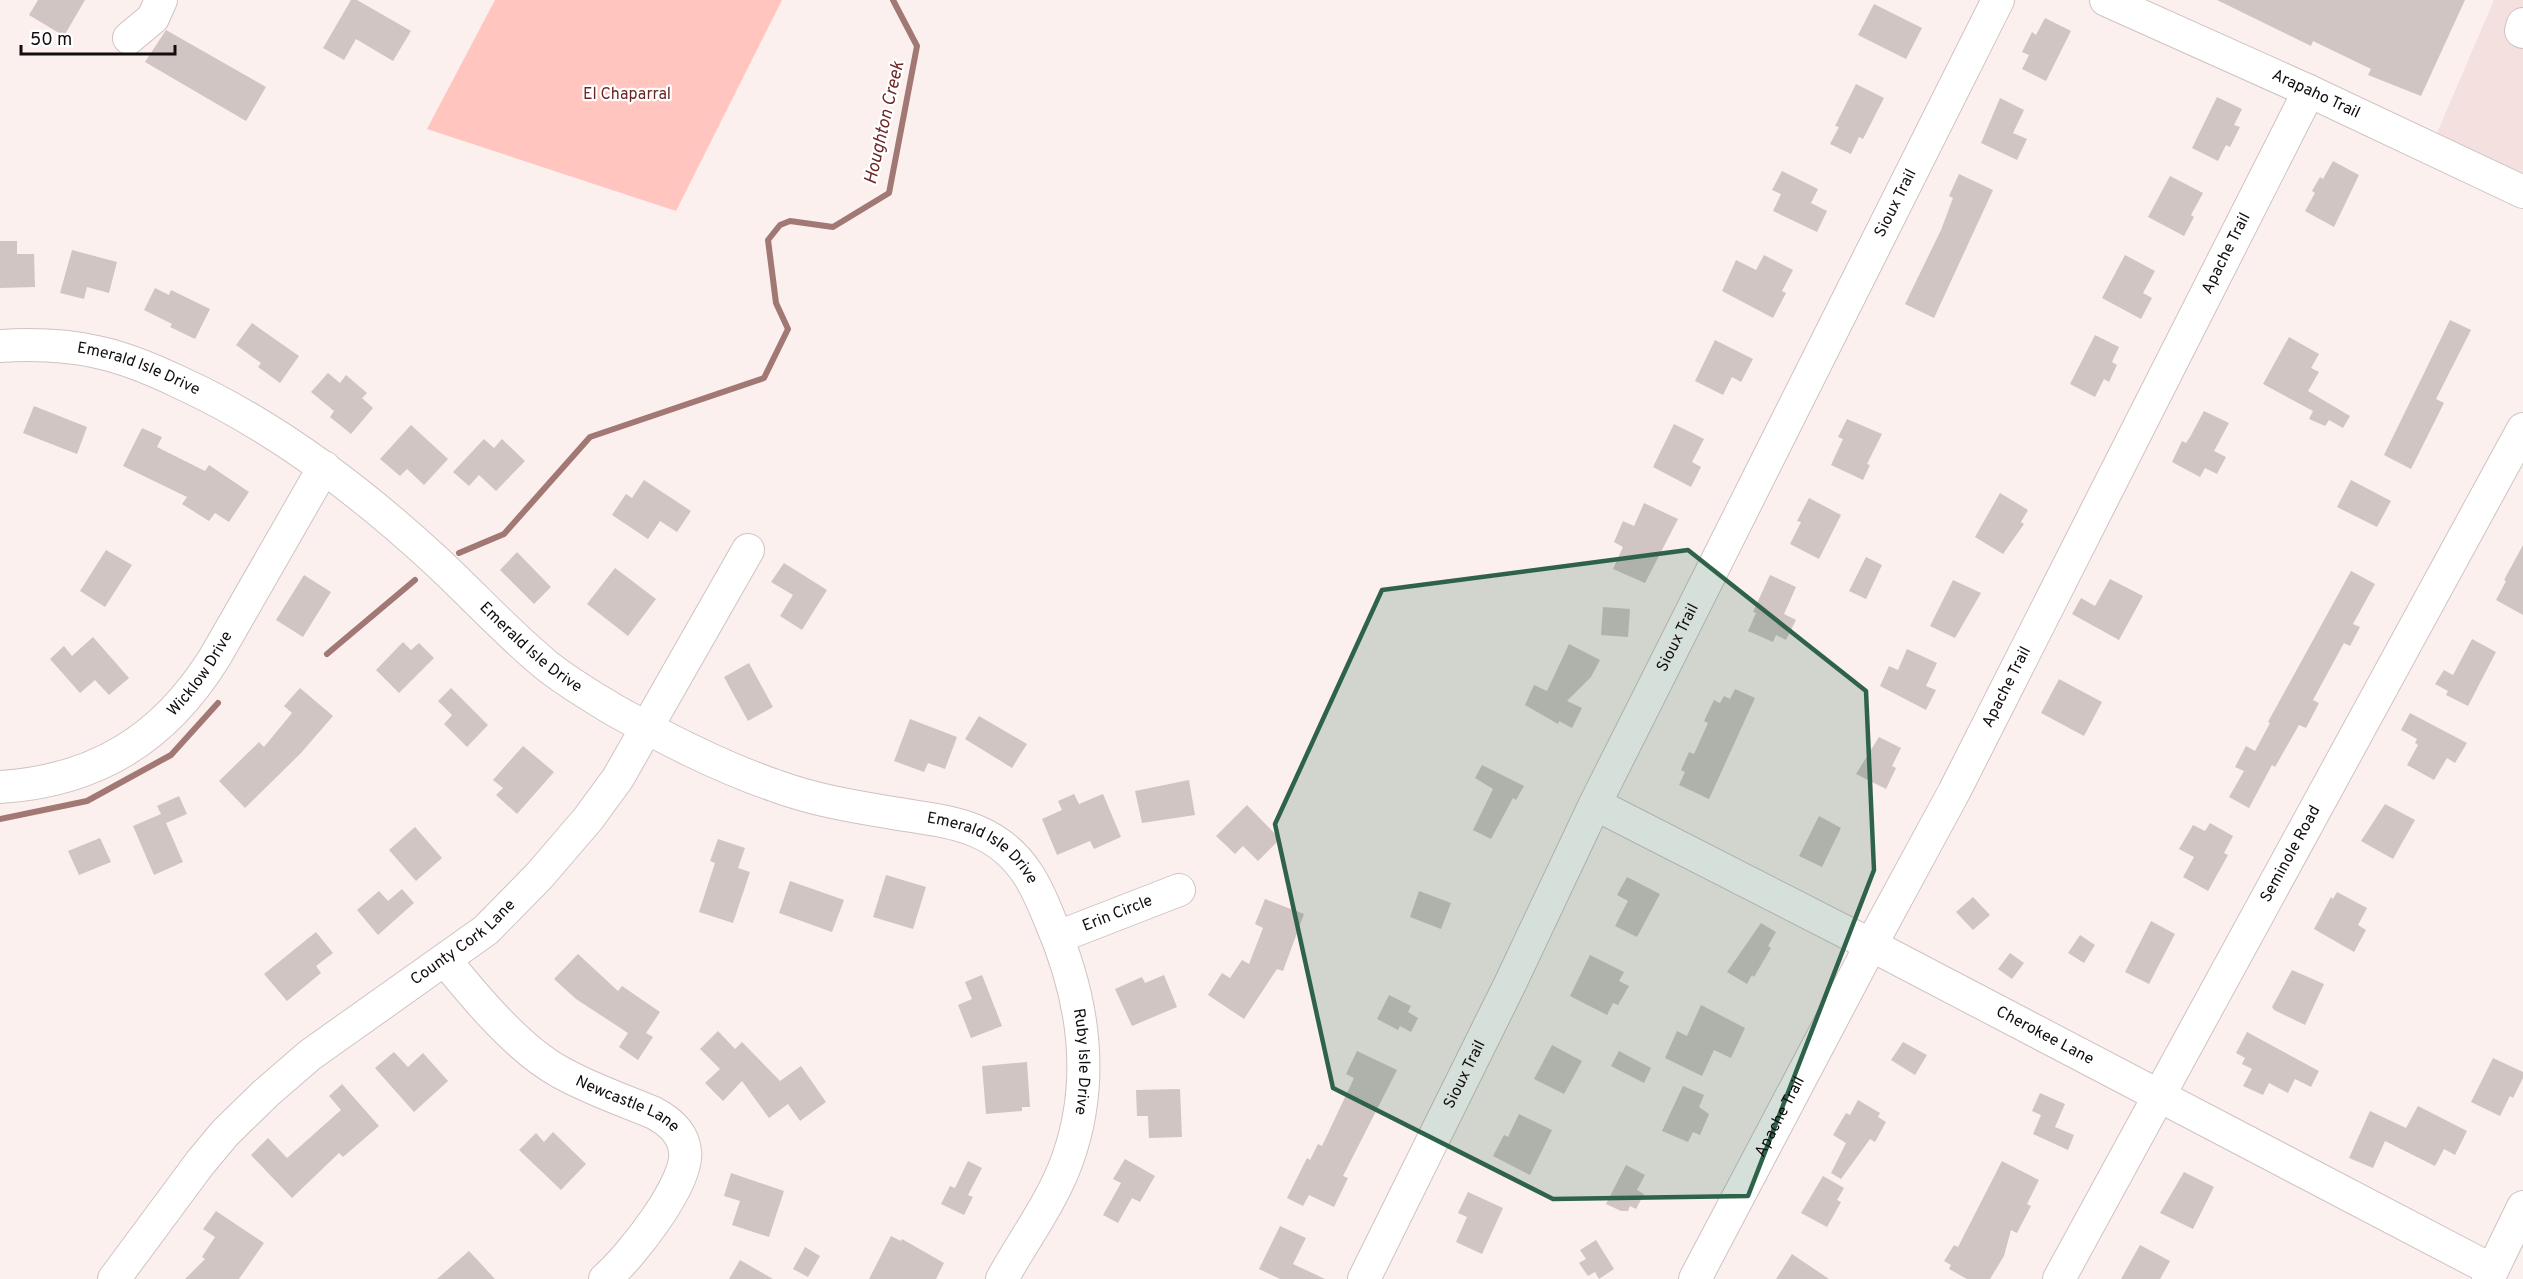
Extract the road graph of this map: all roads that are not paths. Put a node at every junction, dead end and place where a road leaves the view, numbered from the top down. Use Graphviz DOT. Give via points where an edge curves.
graph roads {
  1 [pos="161,0"];
  2 [pos="1998,0"];
  3 [pos="2106,0"];
  4 [pos="2523,24"];
  5 [pos="2523,32"];
  6 [pos="129,38"];
  7 [pos="2309,91"];
  8 [pos="2523,192"];
  9 [pos="0,346"];
  10 [pos="2523,429"];
  11 [pos="324,467"];
  12 [pos="748,550"];
  13 [pos="647,728"];
  14 [pos="0,787"];
  15 [pos="1595,804"];
  16 [pos="1179,890"];
  17 [pos="1058,937"];
  18 [pos="1871,945"];
  19 [pos="445,960"];
  20 [pos="2159,1095"];
  21 [pos="2523,1207"];
  22 [pos="2490,1275"];
  23 [pos="114,1279"];
  24 [pos="605,1279"];
  25 [pos="1002,1279"];
  26 [pos="1364,1279"];
  27 [pos="1695,1279"];
  28 [pos="2059,1279"];
  1 -- 6 [label="street" via="153,18"];
  2 -- 15 [label="street, Sioux Trail"];
  3 -- 7 [label="street, Arapaho Trail"];
  4 -- 5 [label="street"];
  7 -- 8 [label="street, Arapaho Trail"];
  7 -- 18 [label="street, Apache Trail" via="1954,792"];
  9 -- 11 [label="street, Emerald Isle Drive" via="42,345 97,352 151,369 241,413"];
  10 -- 20 [label="street, Seminole Road"];
  11 -- 13 [label="street, Emerald Isle Drive" via="433,558 549,668"];
  11 -- 14 [label="street, Wicklow Drive" via="211,665 166,721 123,752 83,772"];
  12 -- 13 [label="street, County Cork Lane"];
  13 -- 17 [label="street, Emerald Isle Drive" via="777,787 872,810 956,823 982,832 1011,854 1029,875"];
  13 -- 19 [label="street, County Cork Lane" via="600,803 539,876 486,930"];
  15 -- 18 [label="street, Cherokee Lane"];
  15 -- 26 [label="street, Sioux Trail"];
  16 -- 17 [label="street, Erin Circle"];
  17 -- 25 [label="street, Ruby Isle Drive" via="1083,1032 1080,1109 1058,1182"];
  18 -- 20 [label="street, Cherokee Lane"];
  18 -- 27 [label="street, Apache Trail"];
  19 -- 23 [label="street, County Cork Lane" via="310,1055 266,1093 200,1163"];
  19 -- 24 [label="street, Newcastle Lane" via="501,1024 559,1072 668,1120 679,1132 686,1153 684,1168 649,1232"];
  20 -- 22 [label="street, Cherokee Lane"];
  20 -- 28 [label="street, Seminole Road"];
  21 -- 22 [label="street"];
}
